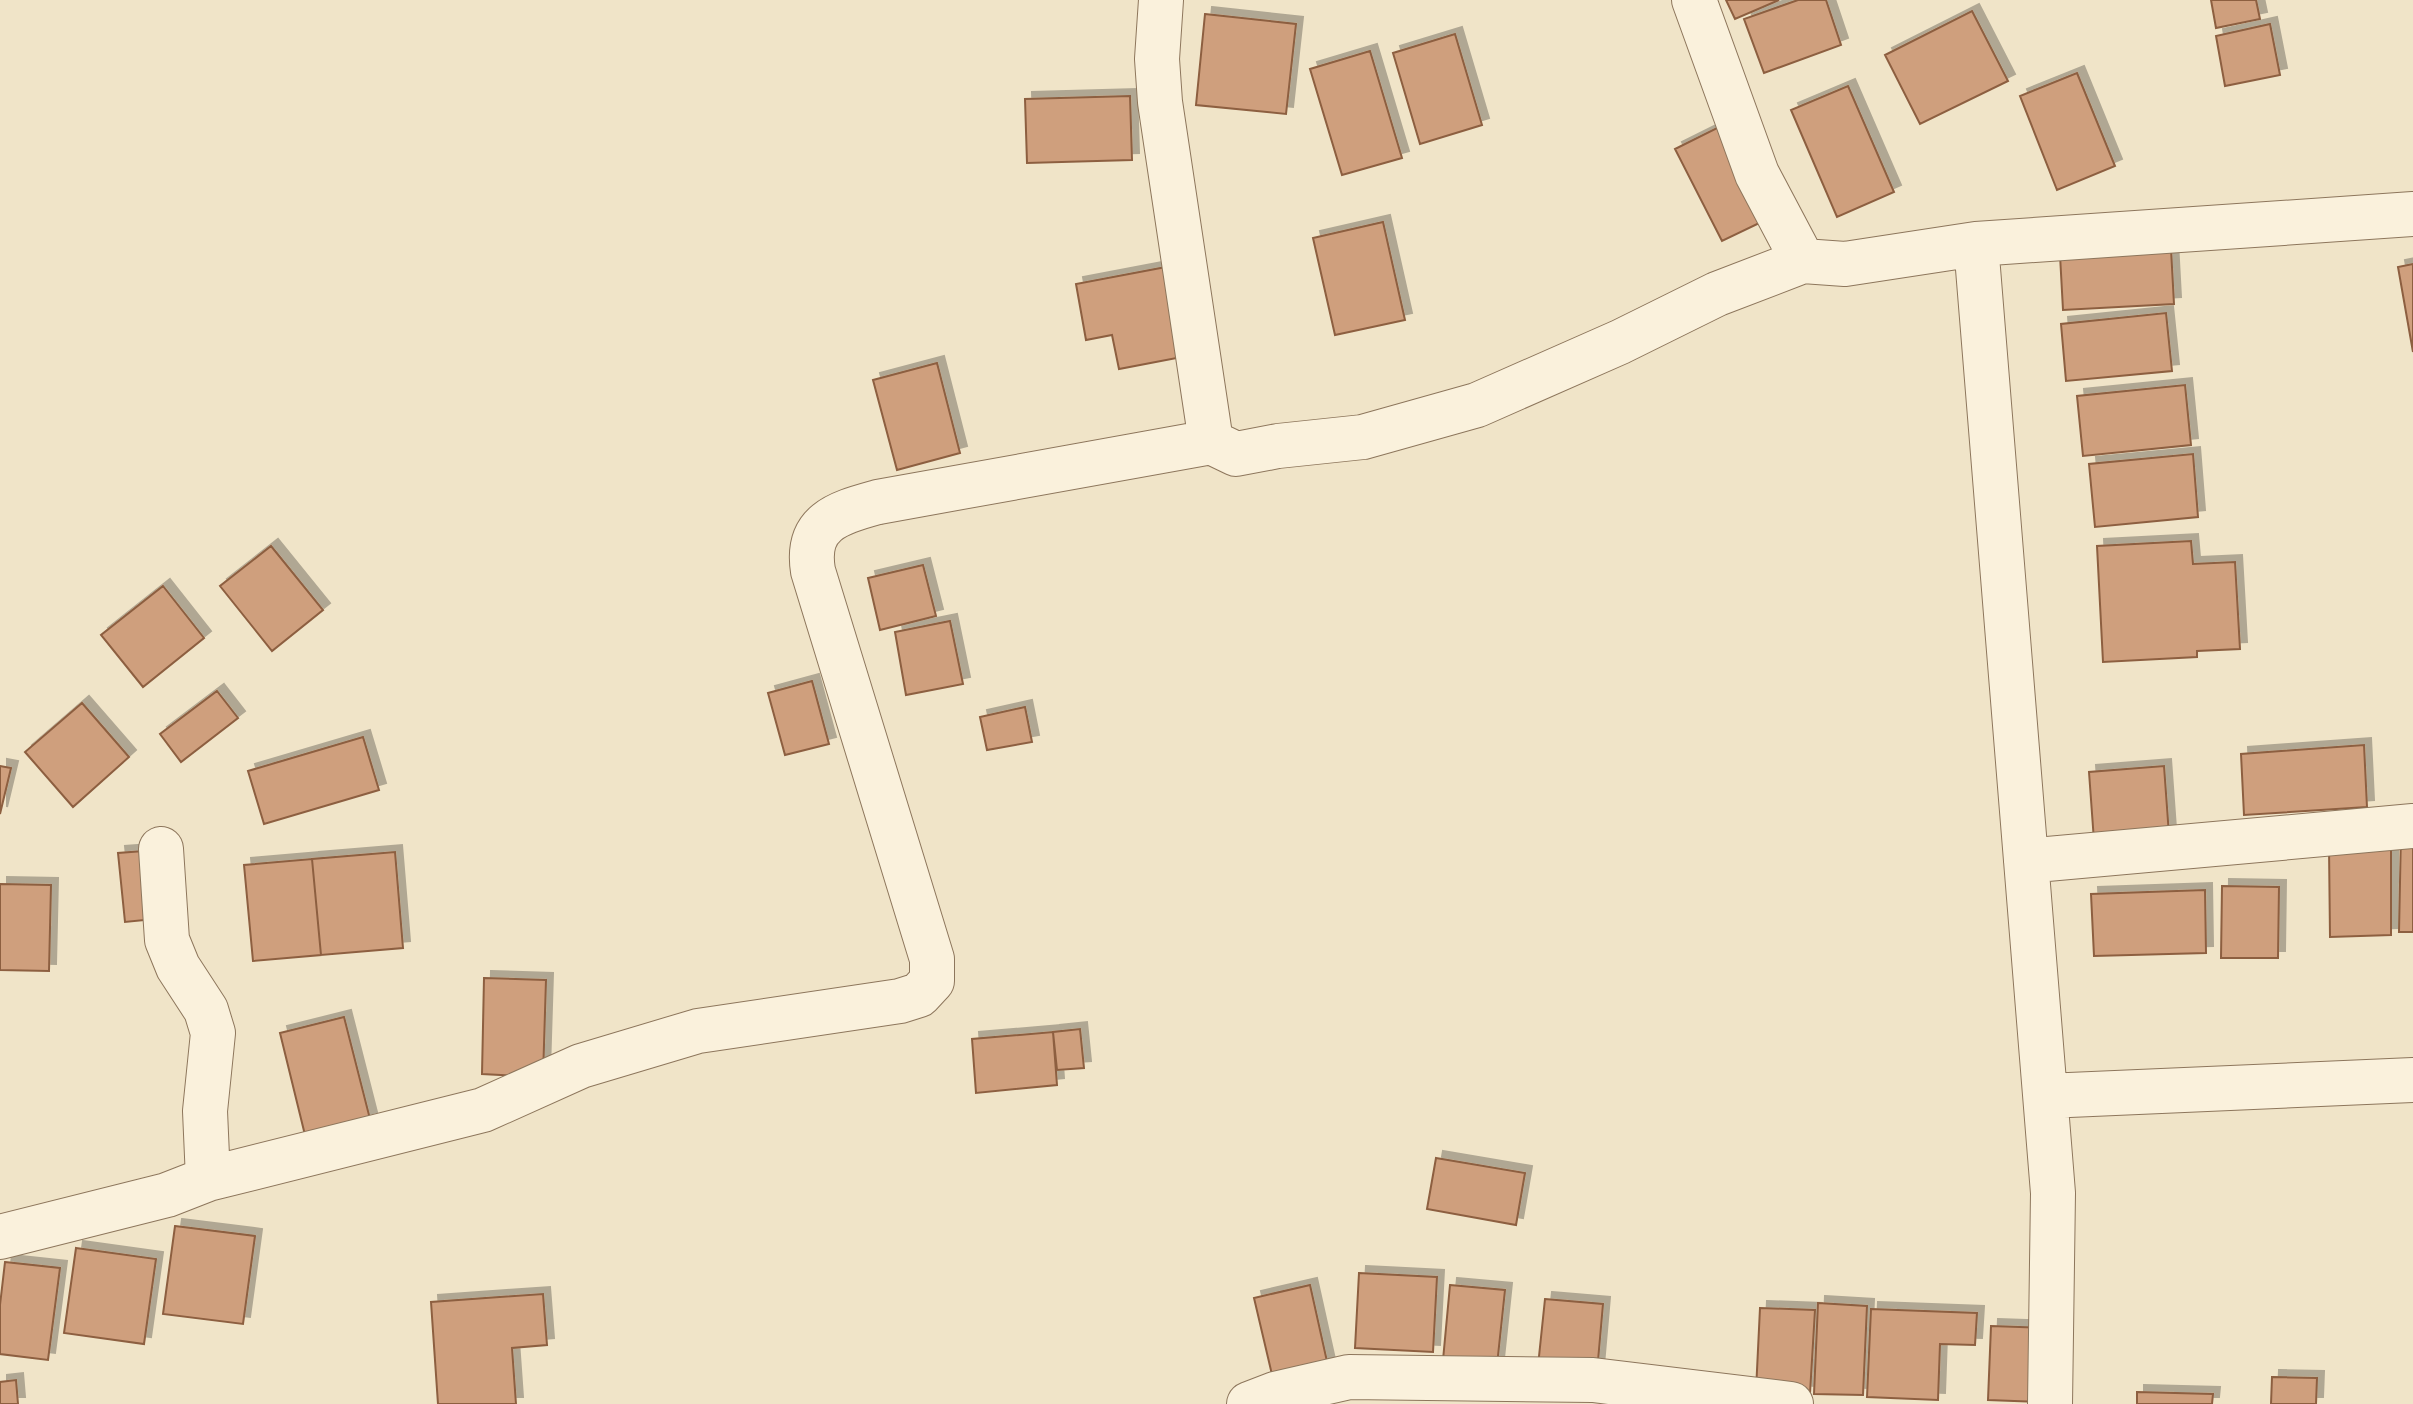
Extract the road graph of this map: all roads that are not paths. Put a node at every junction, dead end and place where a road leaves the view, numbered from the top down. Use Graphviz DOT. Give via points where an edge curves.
graph roads {
  1 [pos="1161,0"];
  2 [pos="1694,0"];
  3 [pos="2413,214"];
  4 [pos="1976,244"];
  5 [pos="1803,261"];
  6 [pos="1211,442"];
  7 [pos="2413,826"];
  8 [pos="161,849"];
  9 [pos="2026,861"];
  10 [pos="2413,1080"];
  11 [pos="2046,1096"];
  12 [pos="208,1179"];
  13 [pos="0,1237"];
  14 [pos="1249,1404"];
  15 [pos="1791,1404"];
  16 [pos="2050,1404"];
  1 -- 6 [label="street" via="1160,102"];
  2 -- 5 [label="street" via="1757,174"];
  3 -- 4 [label="street"];
  4 -- 5 [label="street" via="1845,264"];
  4 -- 9 [label="street"];
  5 -- 6 [label="street" via="1717,294 1477,405 1363,437 1236,454"];
  6 -- 12 [label="street" via="878,502 826,521 815,537 813,571 932,959 932,981 919,995 698,1031 581,1066 483,1110"];
  7 -- 9 [label="street"];
  8 -- 12 [label="street" via="167,940 213,1033 205,1111"];
  9 -- 11 [label="street"];
  10 -- 11 [label="street"];
  11 -- 16 [label="street" via="2053,1193"];
  12 -- 13 [label="street" via="167,1195"];
  14 -- 15 [label="street" via="1349,1377 1593,1380"];
}
